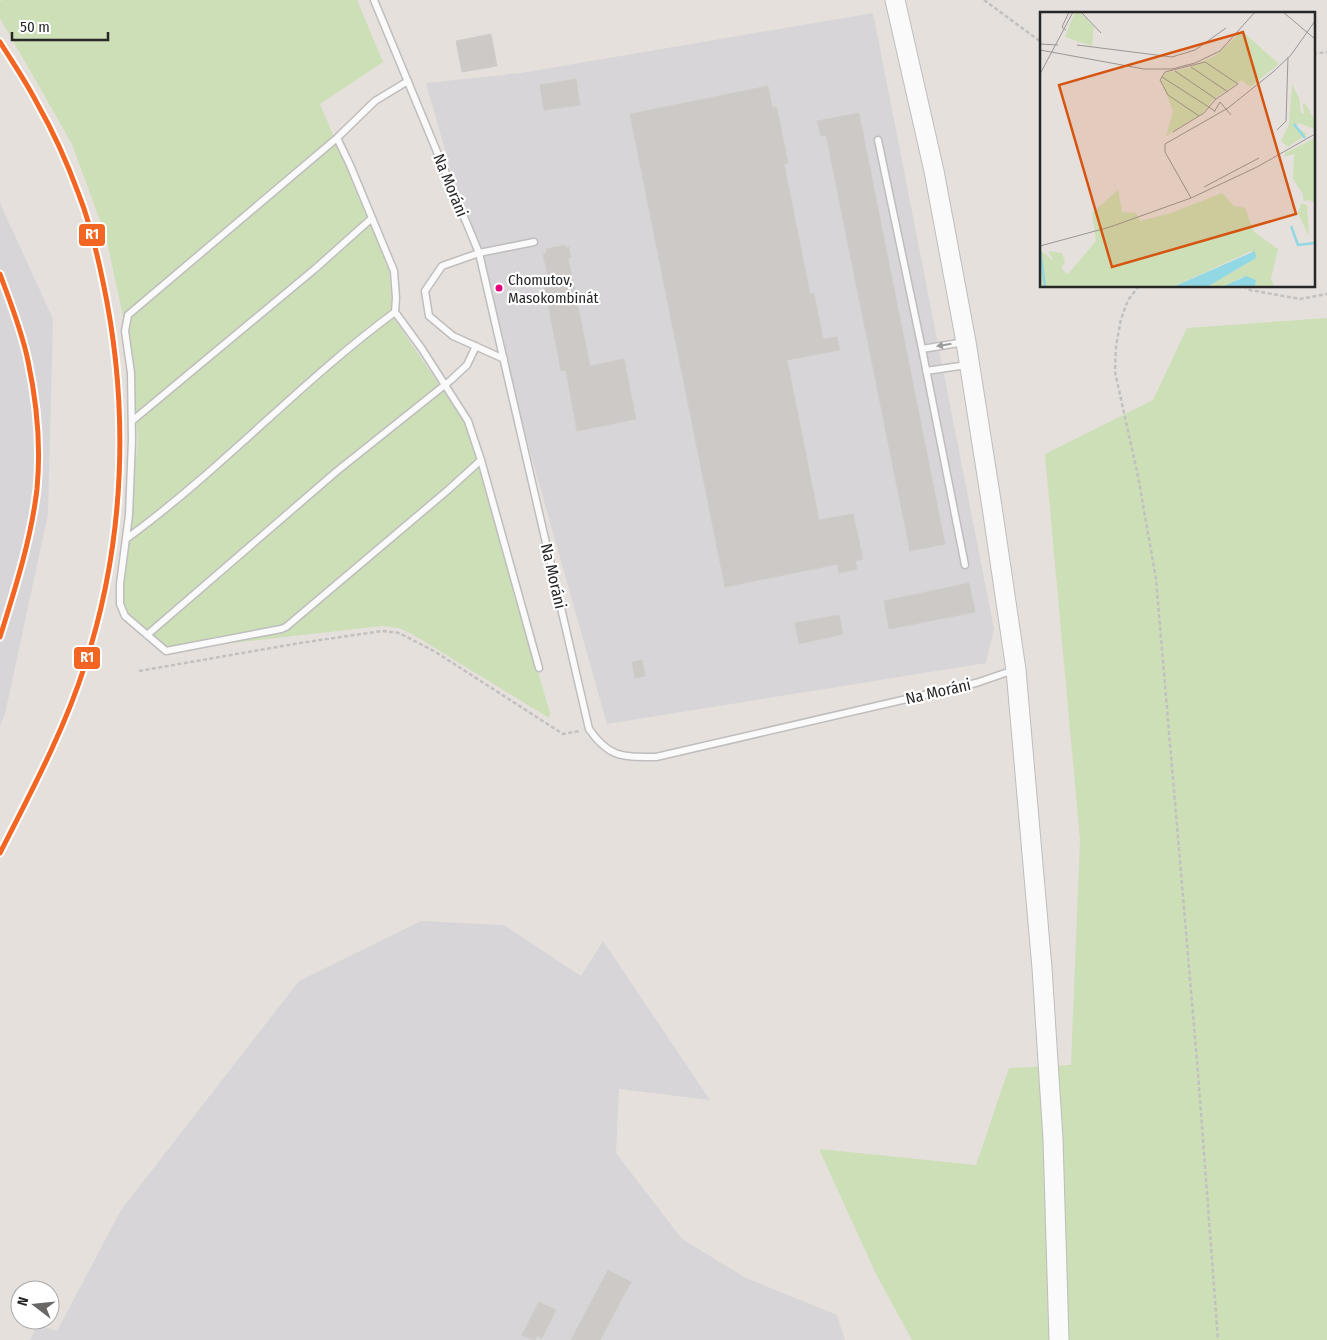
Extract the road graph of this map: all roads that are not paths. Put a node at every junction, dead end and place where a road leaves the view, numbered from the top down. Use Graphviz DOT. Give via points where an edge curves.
graph roads {
  1 [pos="374,0"];
  2 [pos="895,0"];
  3 [pos="408,82"];
  4 [pos="337,138"];
  5 [pos="878,140"];
  6 [pos="372,218"];
  7 [pos="534,242"];
  8 [pos="479,253"];
  9 [pos="395,312"];
  10 [pos="966,342"];
  11 [pos="476,346"];
  12 [pos="922,349"];
  13 [pos="504,359"];
  14 [pos="970,365"];
  15 [pos="926,372"];
  16 [pos="444,385"];
  17 [pos="132,421"];
  18 [pos="481,460"];
  19 [pos="126,539"];
  20 [pos="965,565"];
  21 [pos="147,636"];
  22 [pos="539,668"];
  23 [pos="1016,670"];
  24 [pos="1059,1340"];
  1 -- 3 [label="lane, Na Moráni"];
  2 -- 10 [label="street" via="934,171"];
  3 -- 4 [label="lane" via="375,101"];
  3 -- 8 [label="lane, Na Moráni"];
  4 -- 6 [label="lane"];
  4 -- 17 [label="lane" via="128,315 125,331 131,373"];
  5 -- 12 [label="lane"];
  6 -- 9 [label="lane" via="394,271"];
  6 -- 17 [label="lane"];
  7 -- 8 [label="lane"];
  8 -- 11 [label="lane" via="442,266 425,291 429,316 453,336"];
  8 -- 13 [label="lane, Na Moráni"];
  9 -- 16 [label="lane"];
  9 -- 19 [label="lane" via="272,414 160,514"];
  10 -- 12 [label="lane, one-way"];
  10 -- 14 [label="street"];
  11 -- 13 [label="lane"];
  11 -- 16 [label="lane" via="467,365"];
  12 -- 15 [label="lane"];
  13 -- 23 [label="lane, Na Moráni" via="589,729 600,744 623,757 656,757"];
  14 -- 15 [label="lane"];
  14 -- 23 [label="street"];
  15 -- 20 [label="lane"];
  16 -- 18 [label="lane" via="468,421"];
  16 -- 21 [label="lane" via="338,470"];
  17 -- 19 [label="lane"];
  18 -- 21 [label="lane" via="286,627 166,651"];
  18 -- 22 [label="lane"];
  19 -- 21 [label="lane" via="120,604 125,616"];
  23 -- 24 [label="street" via="1053,1139"];
}
